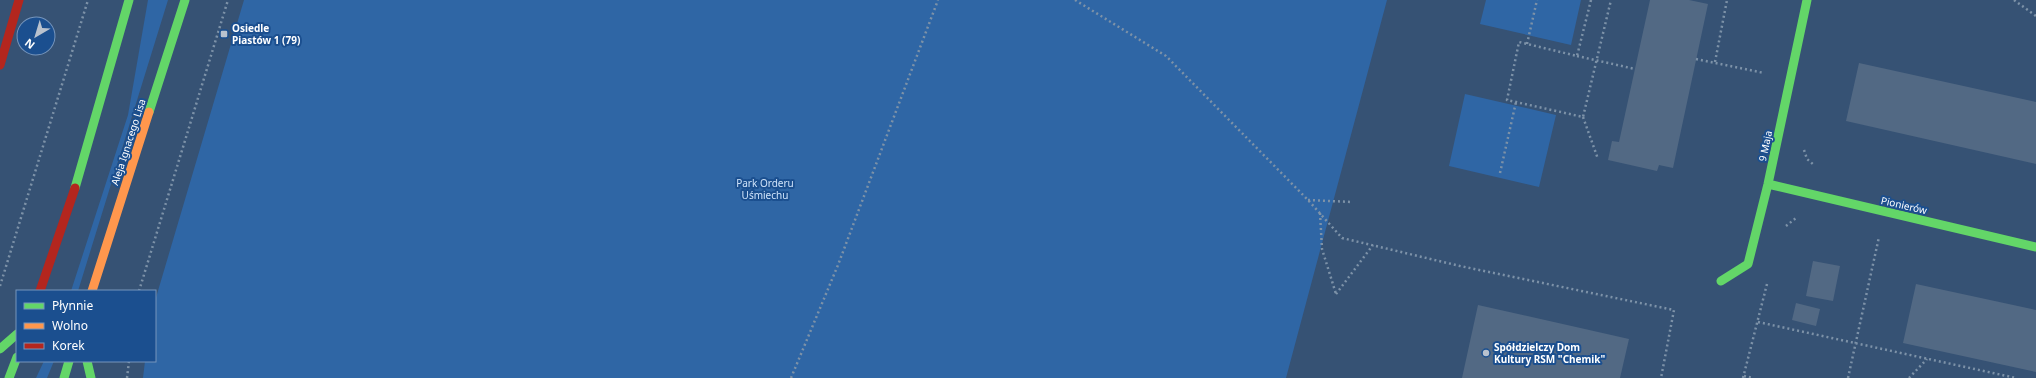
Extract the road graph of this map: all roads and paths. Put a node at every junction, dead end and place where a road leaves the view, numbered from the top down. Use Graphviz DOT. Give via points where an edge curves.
graph roads {
  1 [pos="19,0"];
  2 [pos="88,0"];
  3 [pos="129,0"];
  4 [pos="185,0"];
  5 [pos="228,0"];
  6 [pos="938,0"];
  7 [pos="1075,0"];
  8 [pos="1537,0"];
  9 [pos="1590,0"];
  10 [pos="1611,0"];
  11 [pos="1727,0"];
  12 [pos="1807,0"];
  13 [pos="2014,0"];
  14 [pos="2036,16"];
  15 [pos="1527,44"];
  16 [pos="1577,56"];
  17 [pos="1696,59"];
  18 [pos="1596,61"];
  19 [pos="1714,62"];
  20 [pos="0,65"];
  21 [pos="1635,69"];
  22 [pos="1766,73"];
  23 [pos="1516,102"];
  24 [pos="1583,117"];
  25 [pos="1803,147"];
  26 [pos="1598,159"];
  27 [pos="1817,168"];
  28 [pos="1500,173"];
  29 [pos="1768,184"];
  30 [pos="1308,200"];
  31 [pos="1352,202"];
  32 [pos="1320,213"];
  33 [pos="1798,217"];
  34 [pos="1780,229"];
  35 [pos="1872,234"];
  36 [pos="1879,236"];
  37 [pos="1887,238"];
  38 [pos="1373,245"];
  39 [pos="2036,247"];
  40 [pos="1721,281"];
  41 [pos="1767,283"];
  42 [pos="0,286"];
  43 [pos="40,290"];
  44 [pos="92,290"];
  45 [pos="139,290"];
  46 [pos="1758,322"];
  47 [pos="16,335"];
  48 [pos="0,349"];
  49 [pos="1927,358"];
  50 [pos="16,360"];
  51 [pos="69,362"];
  52 [pos="87,362"];
  53 [pos="129,362"];
  54 [pos="1744,377"];
  55 [pos="9,378"];
  56 [pos="64,378"];
  57 [pos="91,378"];
  58 [pos="128,378"];
  59 [pos="791,378"];
  60 [pos="1661,378"];
  61 [pos="1753,378"];
  62 [pos="1848,378"];
  63 [pos="1909,378"];
  64 [pos="2016,378"];
  1 -- 20 [label="street"];
  2 -- 42 [label="path"];
  3 -- 43 [label="street" via="69,211"];
  4 -- 44 [label="street, Aleja Ignacego Lisa"];
  5 -- 45 [label="path"];
  6 -- 59 [label="path" via="838,265"];
  7 -- 30 [label="path" via="1166,56"];
  8 -- 15 [label="path"];
  9 -- 16 [label="path"];
  10 -- 18 [label="path"];
  11 -- 19 [label="path"];
  12 -- 29 [label="street, 9 Maja"];
  13 -- 14 [label="path"];
  15 -- 16 [label="path"];
  15 -- 23 [label="path" via="1519,42 1507,100"];
  16 -- 18 [label="path"];
  17 -- 19 [label="path"];
  18 -- 21 [label="path"];
  18 -- 24 [label="path"];
  19 -- 22 [label="path"];
  23 -- 24 [label="path"];
  23 -- 28 [label="path"];
  24 -- 26 [label="path"];
  25 -- 27 [label="path" via="1807,159"];
  29 -- 39 [label="street, Pionierów"];
  29 -- 40 [label="street, 9 Maja" via="1748,264"];
  30 -- 31 [label="path"];
  30 -- 32 [label="path"];
  32 -- 38 [label="path" via="1342,238"];
  32 -- 38 [label="path" via="1322,249 1336,294"];
  33 -- 34 [label="path"];
  35 -- 36 [label="path"];
  36 -- 37 [label="path"];
  36 -- 62 [label="path"];
  38 -- 60 [label="path" via="1460,266 1674,310"];
  41 -- 46 [label="path"];
  46 -- 49 [label="path"];
  46 -- 54 [label="path"];
  47 -- 48 [label="street"];
  49 -- 63 [label="path"];
  49 -- 64 [label="path"];
  50 -- 55 [label="street"];
  51 -- 56 [label="street"];
  52 -- 57 [label="street"];
  53 -- 58 [label="path"];
  54 -- 61 [label="path"];
}
